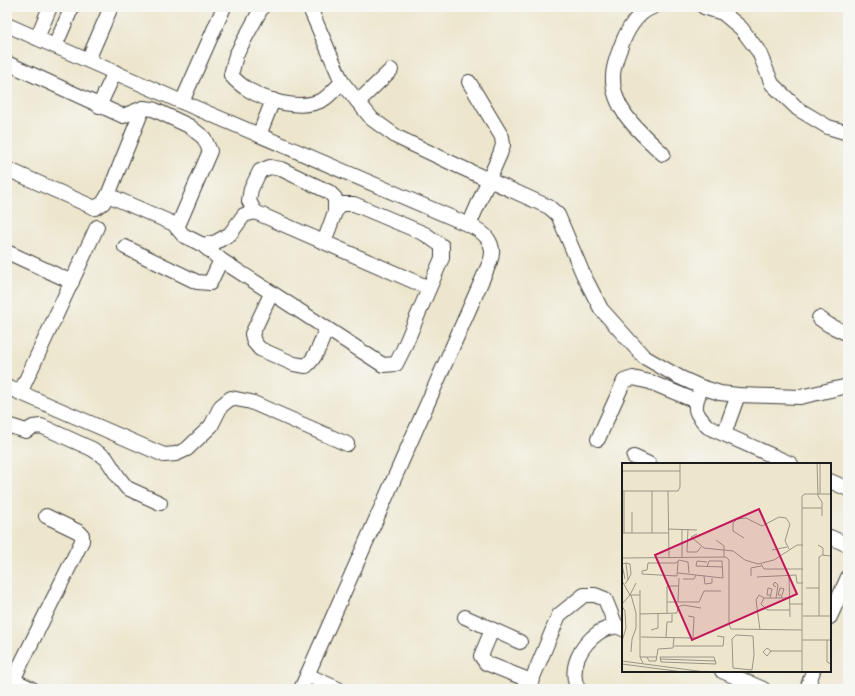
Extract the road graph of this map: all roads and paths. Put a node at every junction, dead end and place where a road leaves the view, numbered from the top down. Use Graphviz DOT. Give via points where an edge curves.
graph roads {
  1 [pos="50,7"];
  2 [pos="72,7"];
  3 [pos="111,7"];
  4 [pos="224,7"];
  5 [pos="262,7"];
  6 [pos="310,7"];
  7 [pos="653,7"];
  8 [pos="704,7"];
  9 [pos="7,25"];
  10 [pos="37,38"];
  11 [pos="55,46"];
  12 [pos="88,60"];
  13 [pos="7,63"];
  14 [pos="391,70"];
  15 [pos="115,72"];
  16 [pos="342,82"];
  17 [pos="469,82"];
  18 [pos="273,100"];
  19 [pos="182,102"];
  20 [pos="358,102"];
  21 [pos="99,106"];
  22 [pos="143,108"];
  23 [pos="848,133"];
  24 [pos="259,135"];
  25 [pos="663,154"];
  26 [pos="7,169"];
  27 [pos="489,180"];
  28 [pos="108,195"];
  29 [pos="256,212"];
  30 [pos="335,212"];
  31 [pos="469,225"];
  32 [pos="97,227"];
  33 [pos="177,228"];
  34 [pos="324,242"];
  35 [pos="203,245"];
  36 [pos="125,246"];
  37 [pos="7,252"];
  38 [pos="221,260"];
  39 [pos="72,282"];
  40 [pos="429,288"];
  41 [pos="271,294"];
  42 [pos="819,318"];
  43 [pos="326,329"];
  44 [pos="848,334"];
  45 [pos="848,386"];
  46 [pos="701,387"];
  47 [pos="13,390"];
  48 [pos="738,395"];
  49 [pos="696,401"];
  50 [pos="7,425"];
  51 [pos="724,434"];
  52 [pos="598,439"];
  53 [pos="347,444"];
  54 [pos="634,457"];
  55 [pos="648,463"];
  56 [pos="789,463"];
  57 [pos="831,481"];
  58 [pos="848,489"];
  59 [pos="160,503"];
  60 [pos="46,516"];
  61 [pos="831,537"];
  62 [pos="848,545"];
  63 [pos="848,577"];
  64 [pos="831,615"];
  65 [pos="465,618"];
  66 [pos="620,628"];
  67 [pos="492,630"];
  68 [pos="520,642"];
  69 [pos="726,672"];
  70 [pos="813,672"];
  71 [pos="307,675"];
  72 [pos="740,675"];
  73 [pos="10,678"];
  74 [pos="529,685"];
  75 [pos="32,689"];
  76 [pos="301,689"];
  77 [pos="338,689"];
  78 [pos="578,689"];
  79 [pos="763,689"];
  80 [pos="807,689"];
  1 -- 10 [label="street"];
  2 -- 11 [label="street"];
  3 -- 12 [label="street"];
  4 -- 19 [label="street"];
  5 -- 18 [label="street" via="236,55 231,75 258,95"];
  6 -- 16 [label="street"];
  7 -- 25 [label="street" via="648,8 635,20 626,33 612,76 614,93 624,114"];
  8 -- 23 [label="street" via="723,13 741,28 759,52 772,84 798,109 828,127"];
  9 -- 10 [label="street"];
  10 -- 11 [label="street"];
  11 -- 12 [label="street"];
  12 -- 15 [label="street"];
  13 -- 21 [label="street"];
  14 -- 20 [label="street"];
  15 -- 19 [label="street"];
  15 -- 21 [label="street"];
  16 -- 18 [label="street" via="324,99 314,103 301,106"];
  16 -- 20 [label="street"];
  17 -- 27 [label="street" via="502,137 500,154"];
  18 -- 24 [label="street"];
  19 -- 24 [label="street"];
  20 -- 27 [label="street" via="372,119 397,137"];
  21 -- 22 [label="street" via="123,116"];
  22 -- 28 [label="street"];
  22 -- 33 [label="street" via="152,109 188,126 204,138 210,151"];
  24 -- 31 [label="street"];
  26 -- 28 [label="street" via="94,208 103,203"];
  27 -- 31 [label="street"];
  27 -- 46 [label="street" via="549,207 558,215 582,274 601,309 644,357"];
  28 -- 33 [label="street" via="174,224"];
  29 -- 30 [label="street" via="249,201 251,189 260,170 270,166 329,192 335,198"];
  29 -- 34 [label="street"];
  29 -- 35 [label="street" via="244,215 230,234 216,242"];
  30 -- 34 [label="street"];
  30 -- 40 [label="street" via="341,204 354,204 425,234 442,246 442,258"];
  31 -- 71 [label="street" via="490,240 492,257"];
  32 -- 39 [label="street"];
  33 -- 35 [label="street" via="183,236"];
  34 -- 40 [label="street"];
  35 -- 38 [label="street"];
  36 -- 38 [label="street" via="197,282 210,283"];
  37 -- 39 [label="street"];
  38 -- 41 [label="street"];
  39 -- 47 [label="street"];
  40 -- 43 [label="street" via="396,364 383,365"];
  41 -- 43 [label="street"];
  41 -- 43 [label="street" via="252,334 260,349 294,364 306,366 316,353"];
  42 -- 44 [label="street"];
  45 -- 48 [label="street" via="800,397"];
  46 -- 48 [label="street"];
  46 -- 49 [label="street"];
  47 -- 53 [label="street" via="164,455 176,454 187,449 211,426 221,406 231,398 251,402"];
  48 -- 51 [label="street"];
  49 -- 51 [label="street" via="699,417 708,427"];
  49 -- 52 [label="street" via="650,382 633,378 624,381"];
  50 -- 59 [label="street" via="26,431 34,426 41,426 92,449 106,458 127,488"];
  51 -- 56 [label="street"];
  54 -- 55 [label="street"];
  57 -- 58 [label="street"];
  60 -- 73 [label="street" via="79,532 82,541"];
  61 -- 62 [label="street"];
  63 -- 64 [label="street"];
  65 -- 67 [label="street"];
  66 -- 74 [label="street" via="604,599 595,595 584,595 558,615"];
  66 -- 78 [label="street" via="600,632 578,655 574,668 575,684"];
  67 -- 68 [label="street"];
  67 -- 74 [label="street" via="481,656 486,662"];
  69 -- 72 [label="street"];
  70 -- 80 [label="street"];
  71 -- 76 [label="street"];
  71 -- 77 [label="street"];
  72 -- 79 [label="street"];
  73 -- 75 [label="street"];
}
